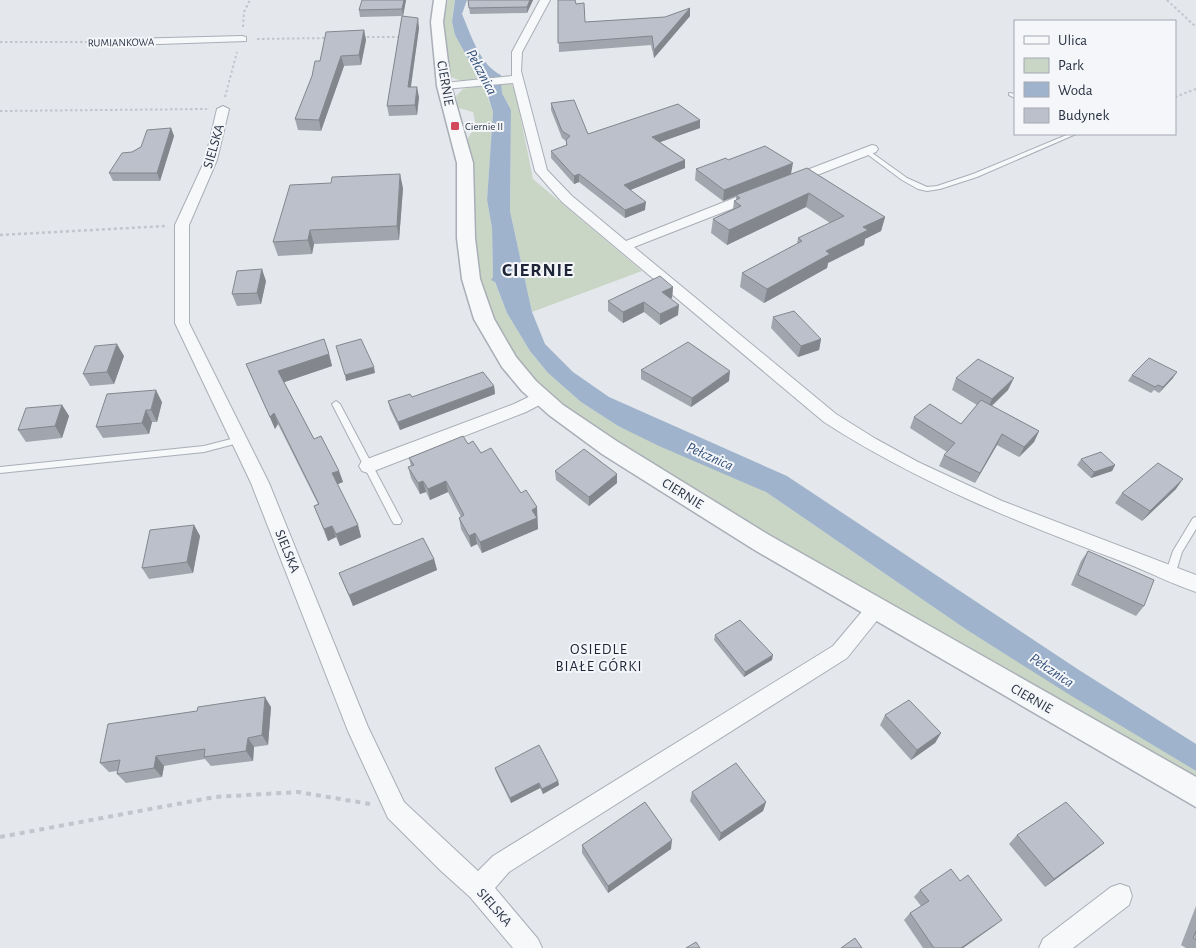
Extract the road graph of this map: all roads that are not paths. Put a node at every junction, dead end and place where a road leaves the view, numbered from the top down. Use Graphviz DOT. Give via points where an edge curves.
graph roads {
  1 [pos="440,0"];
  2 [pos="545,0"];
  3 [pos="242,39"];
  4 [pos="130,42"];
  5 [pos="510,80"];
  6 [pos="444,86"];
  7 [pos="223,109"];
  8 [pos="1071,135"];
  9 [pos="869,150"];
  10 [pos="624,246"];
  11 [pos="541,396"];
  12 [pos="336,404"];
  13 [pos="240,440"];
  14 [pos="368,466"];
  15 [pos="0,470"];
  16 [pos="397,521"];
  17 [pos="1196,521"];
  18 [pos="1170,572"];
  19 [pos="1196,584"];
  20 [pos="877,608"];
  21 [pos="1196,793"];
  22 [pos="479,888"];
  23 [pos="1120,896"];
  24 [pos="529,948"];
  25 [pos="1052,948"];
  1 -- 6 [label="street, CIERNIE" via="437,22"];
  2 -- 5 [label="street" via="517,52"];
  3 -- 4 [label="street, RUMIANKOWA"];
  5 -- 6 [label="street"];
  5 -- 10 [label="street" via="541,171 567,199"];
  6 -- 11 [label="street, CIERNIE" via="465,162 466,238 476,299 509,362"];
  7 -- 13 [label="street, SIELSKA" via="212,160 182,225 182,324"];
  8 -- 9 [label="lane" via="956,182 928,190 904,179"];
  9 -- 10 [label="street"];
  10 -- 18 [label="street" via="830,418 901,463 990,505"];
  11 -- 14 [label="street" via="520,408"];
  11 -- 20 [label="street, CIERNIE" via="610,448 761,542"];
  12 -- 14 [label="lane"];
  13 -- 15 [label="lane" via="204,449"];
  13 -- 22 [label="street, SIELSKA" via="359,731 396,810"];
  14 -- 16 [label="lane"];
  17 -- 18 [label="lane" via="1178,550"];
  18 -- 19 [label="street"];
  20 -- 21 [label="street, CIERNIE"];
  20 -- 22 [label="street" via="840,652 501,864"];
  22 -- 24 [label="street, SIELSKA"];
  23 -- 25 [label="street"];
}
